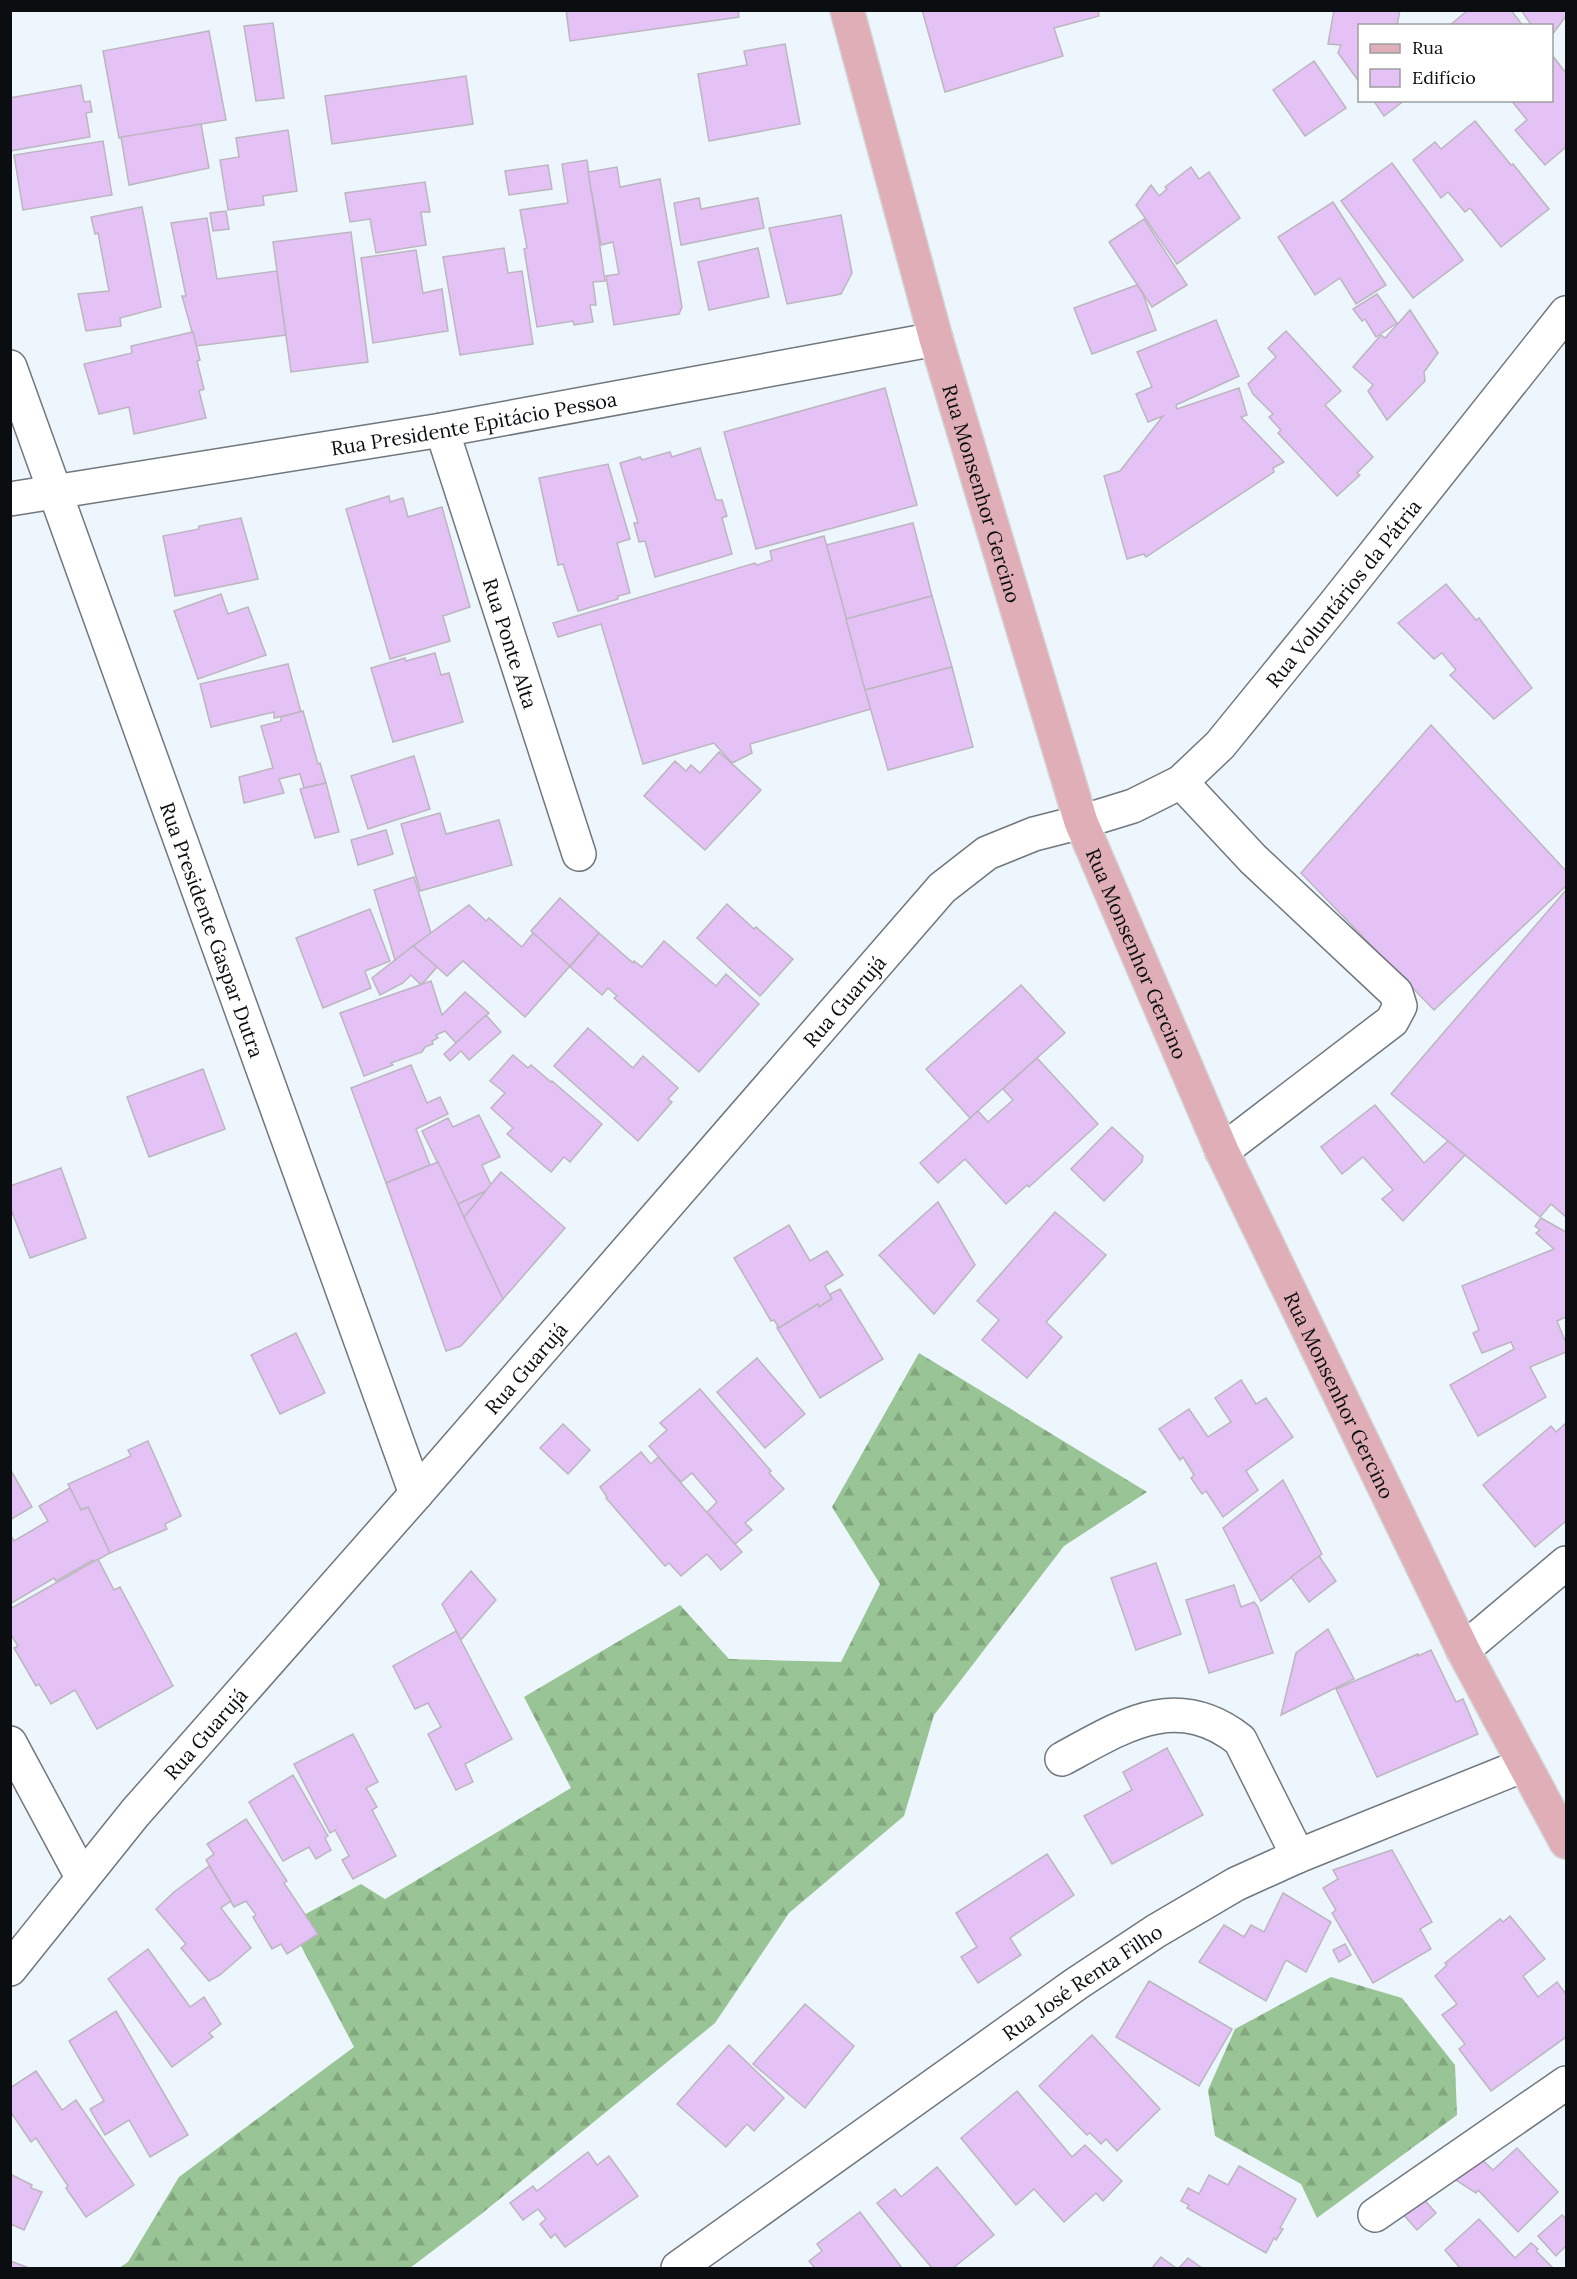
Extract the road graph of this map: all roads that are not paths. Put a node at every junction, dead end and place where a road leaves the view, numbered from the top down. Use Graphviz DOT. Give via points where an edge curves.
graph roads {
  1 [pos="848,10"];
  2 [pos="1566,313"];
  3 [pos="936,339"];
  4 [pos="10,367"];
  5 [pos="442,430"];
  6 [pos="56,492"];
  7 [pos="10,500"];
  8 [pos="1181,782"];
  9 [pos="1081,822"];
  10 [pos="579,854"];
  11 [pos="1222,1151"];
  12 [pos="416,1494"];
  13 [pos="1566,1563"];
  14 [pos="1463,1650"];
  15 [pos="10,1743"];
  16 [pos="1062,1759"];
  17 [pos="1524,1765"];
  18 [pos="1566,1842"];
  19 [pos="1298,1856"];
  20 [pos="82,1877"];
  21 [pos="10,1970"];
  22 [pos="1566,2083"];
  23 [pos="1375,2215"];
  24 [pos="678,2268"];
  1 -- 3 [label="main road, Rua Monsenhor Gercino"];
  2 -- 8 [label="street, Rua Voluntários da Pátria" via="1335,605 1220,745"];
  3 -- 5 [label="street, Rua Presidente Epitácio Pessoa"];
  3 -- 9 [label="main road, Rua Monsenhor Gercino"];
  4 -- 6 [label="street, Rua Presidente Gaspar Dutra"];
  5 -- 6 [label="street, Rua Presidente Epitácio Pessoa"];
  5 -- 10 [label="street, Rua Ponte Alta"];
  6 -- 7 [label="street, Rua Presidente Epitácio Pessoa"];
  6 -- 12 [label="street, Rua Presidente Gaspar Dutra"];
  8 -- 9 [label="street, Rua Voluntários da Pátria" via="1133,806"];
  8 -- 11 [label="street" via="1252,859 1396,993 1400,1006 1392,1021"];
  9 -- 11 [label="main road, Rua Monsenhor Gercino"];
  9 -- 12 [label="street, Rua Guarujá" via="1034,834 987,853 942,888"];
  11 -- 14 [label="main road, Rua Monsenhor Gercino"];
  12 -- 20 [label="street, Rua Guarujá"];
  13 -- 14 [label="street"];
  14 -- 17 [label="main road, Rua Monsenhor Gercino"];
  15 -- 20 [label="street"];
  16 -- 19 [label="street" via="1126,1725 1155,1716 1203,1718 1240,1740"];
  17 -- 18 [label="main road, Rua Monsenhor Gercino"];
  17 -- 19 [label="street, Rua José Renta Filho"];
  19 -- 24 [label="street, Rua José Renta Filho" via="1236,1884 1156,1931"];
  20 -- 21 [label="street, Rua Guarujá"];
  22 -- 23 [label="street"];
}
